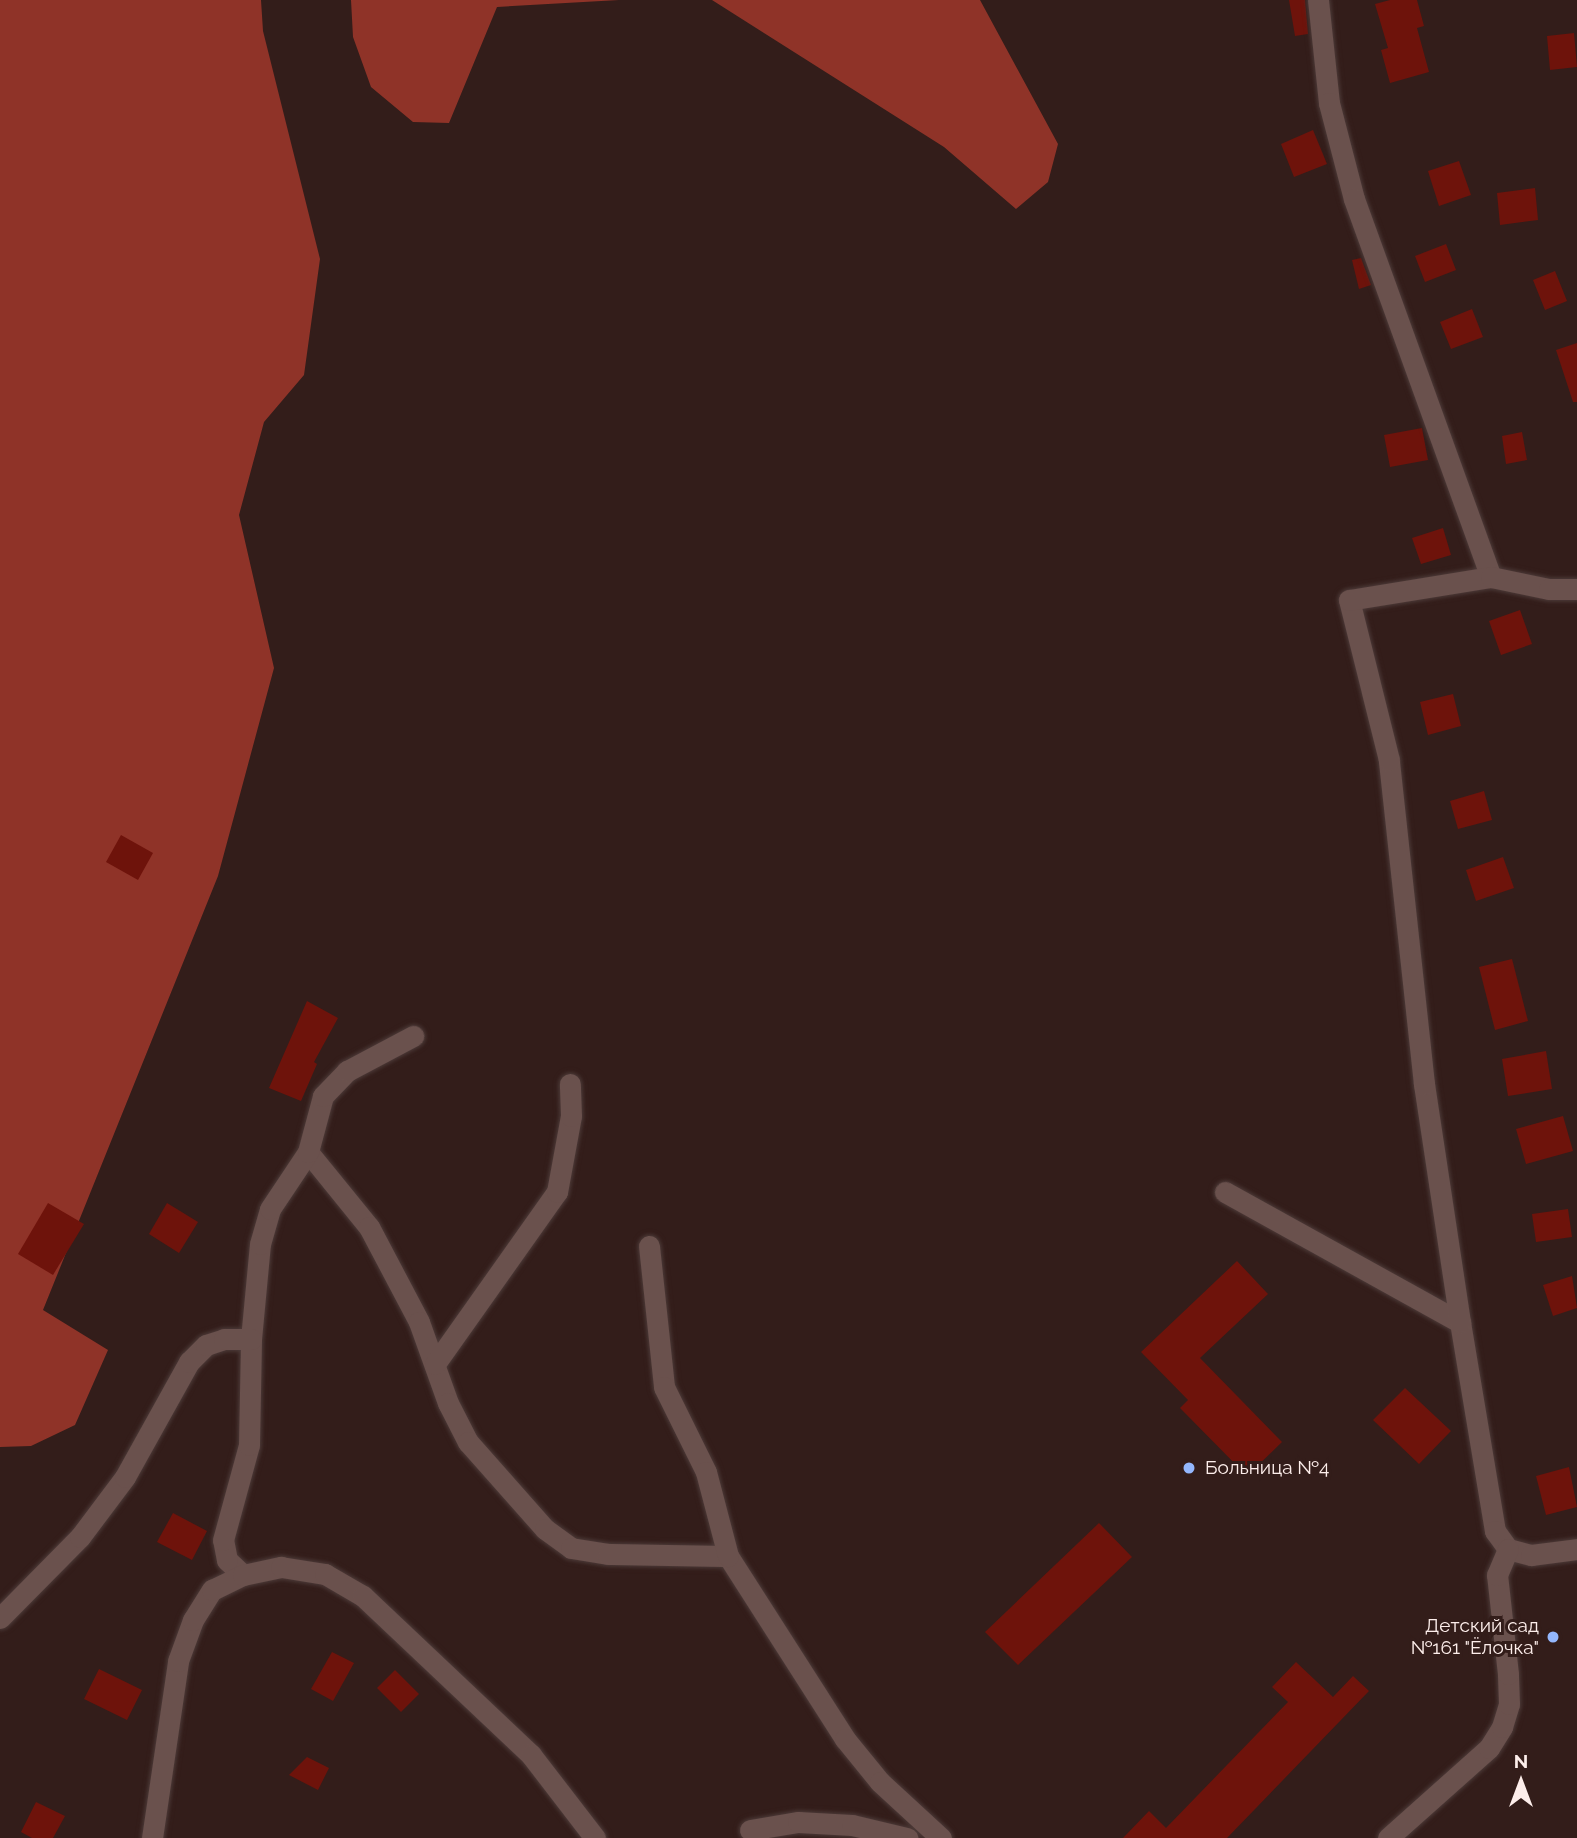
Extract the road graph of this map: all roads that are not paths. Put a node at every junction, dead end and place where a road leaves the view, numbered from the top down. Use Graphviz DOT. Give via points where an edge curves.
graph roads {
  1 [pos="1318,0"];
  2 [pos="1491,577"];
  3 [pos="1577,589"];
  4 [pos="413,1036"];
  5 [pos="570,1084"];
  6 [pos="308,1152"];
  7 [pos="1225,1192"];
  8 [pos="649,1246"];
  9 [pos="1460,1322"];
  10 [pos="251,1339"];
  11 [pos="435,1364"];
  12 [pos="1508,1549"];
  13 [pos="1577,1549"];
  14 [pos="729,1556"];
  15 [pos="243,1575"];
  16 [pos="8,1602"];
  17 [pos="0,1618"];
  18 [pos="745,1836"];
  19 [pos="152,1838"];
  20 [pos="595,1838"];
  21 [pos="907,1838"];
  22 [pos="941,1838"];
  23 [pos="1388,1838"];
  1 -- 2 [label="street" via="1329,103 1354,199"];
  2 -- 3 [label="street" via="1549,589"];
  2 -- 9 [label="street" via="1349,600 1389,760 1424,1084"];
  4 -- 6 [label="street" via="347,1072 323,1096"];
  5 -- 11 [label="street" via="571,1116 557,1192"];
  6 -- 10 [label="street" via="270,1209 260,1244"];
  6 -- 11 [label="street" via="369,1227 419,1322"];
  7 -- 9 [label="street"];
  8 -- 14 [label="street" via="664,1387 706,1472"];
  9 -- 12 [label="street" via="1495,1531"];
  10 -- 15 [label="street" via="250,1445 223,1540 228,1560"];
  10 -- 16 [label="street" via="224,1339 206,1345 189,1362 125,1477 80,1537"];
  11 -- 14 [label="street" via="448,1404 468,1442 545,1529 571,1548 608,1554"];
  12 -- 13 [label="street" via="1531,1555"];
  12 -- 23 [label="street" via="1497,1575 1508,1674 1502,1727 1489,1748"];
  14 -- 22 [label="street" via="845,1739 880,1782"];
  15 -- 19 [label="street" via="212,1590 193,1620 178,1661"];
  15 -- 20 [label="street" via="281,1567 325,1574 363,1596 531,1755"];
  16 -- 17 [label="street"];
  18 -- 21 [label="street" via="799,1822 839,1824"];
}
